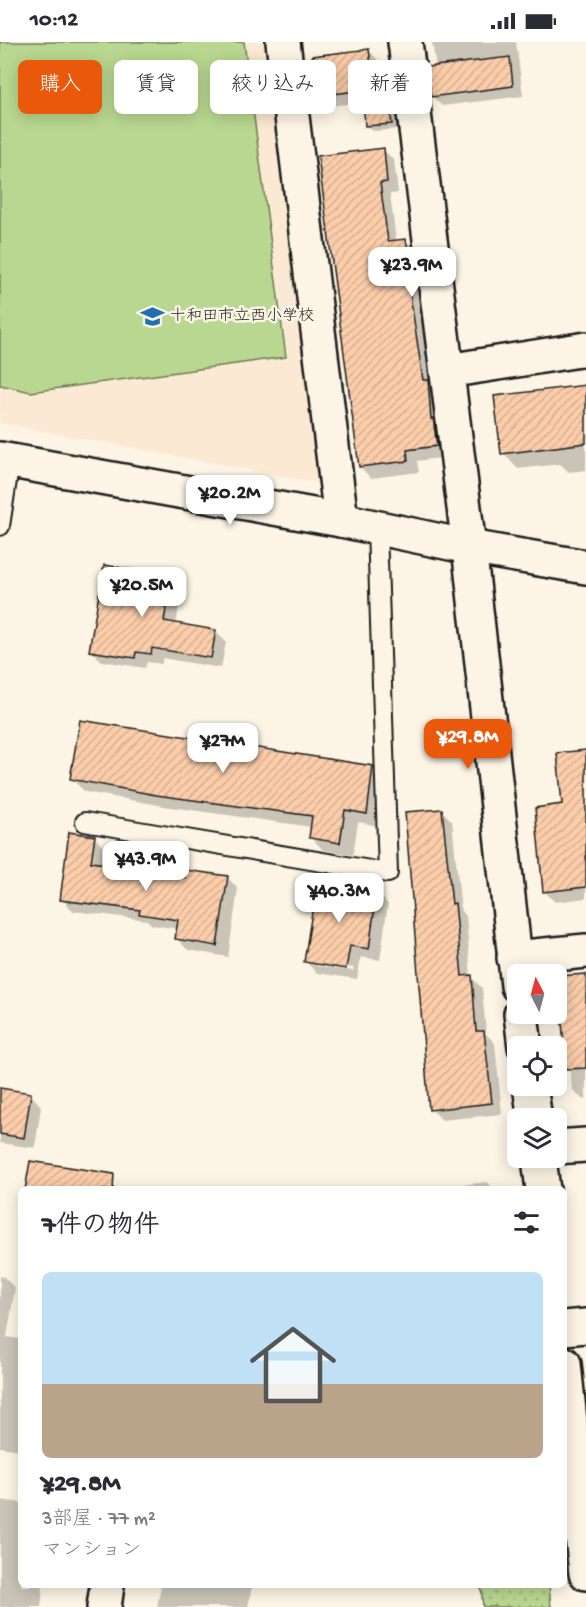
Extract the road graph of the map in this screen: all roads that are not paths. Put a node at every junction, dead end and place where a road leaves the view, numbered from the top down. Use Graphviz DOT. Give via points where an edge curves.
graph roads {
  1 [pos="283,42"];
  2 [pos="405,42"];
  3 [pos="586,349"];
  4 [pos="447,371"];
  5 [pos="5,460"];
  6 [pos="341,520"];
  7 [pos="0,526"];
  8 [pos="377,528"];
  9 [pos="469,547"];
  10 [pos="586,567"];
  11 [pos="85,822"];
  12 [pos="586,951"];
  13 [pos="515,964"];
  14 [pos="543,964"];
  15 [pos="586,1145"];
  16 [pos="567,1147"];
  17 [pos="541,1168"];
  18 [pos="543,1186"];
  19 [pos="586,1326"];
  20 [pos="567,1328"];
  21 [pos="567,1392"];
  22 [pos="586,1573"];
  23 [pos="107,1588"];
  24 [pos="104,1607"];
  1 -- 6 [label="street"];
  2 -- 4 [label="street"];
  3 -- 4 [label="street"];
  4 -- 9 [label="street"];
  5 -- 6 [label="street"];
  5 -- 7 [label="lane"];
  6 -- 8 [label="street"];
  8 -- 9 [label="street"];
  8 -- 11 [label="lane" via="388,873"];
  9 -- 10 [label="street"];
  9 -- 13 [label="street"];
  12 -- 14 [label="street"];
  15 -- 16 [label="street"];
  17 -- 18 [label="street"];
  19 -- 20 [label="street"];
  21 -- 22 [label="street"];
  23 -- 24 [label="street"];
}
